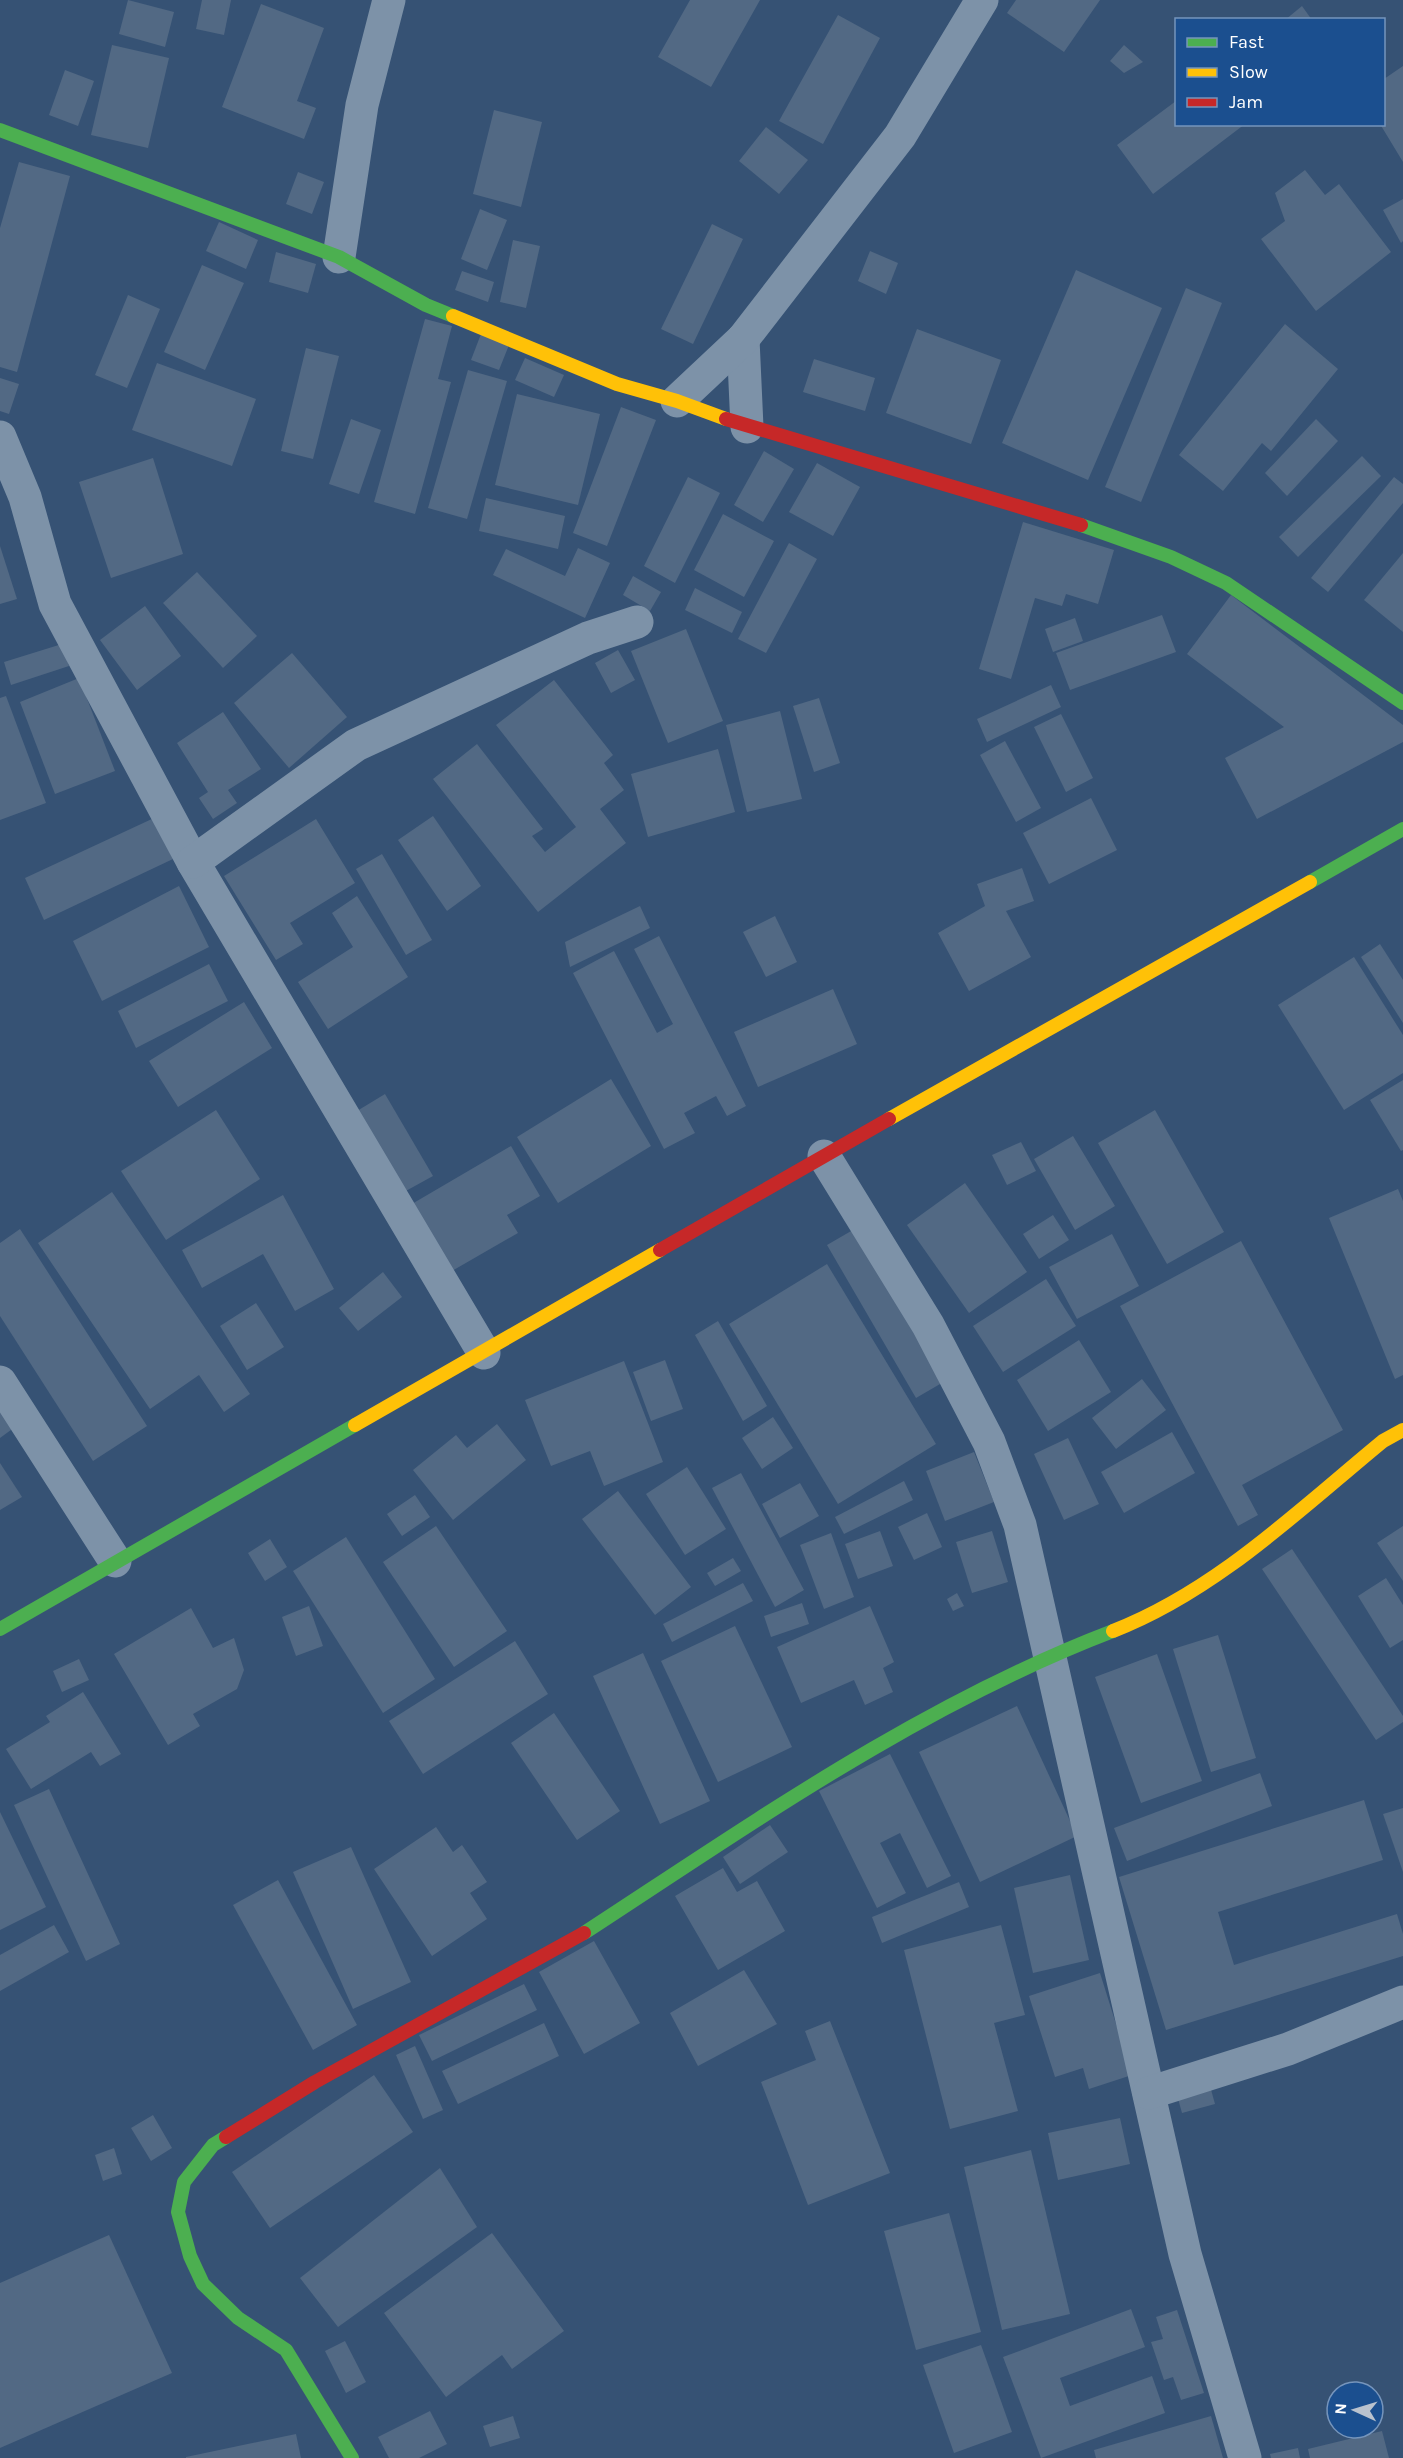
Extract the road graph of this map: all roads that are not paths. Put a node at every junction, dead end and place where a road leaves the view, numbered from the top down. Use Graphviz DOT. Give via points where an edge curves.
graph roads {
  1 [pos="389,0"];
  2 [pos="982,0"];
  3 [pos="0,130"];
  4 [pos="339,257"];
  5 [pos="743,339"];
  6 [pos="677,401"];
  7 [pos="747,427"];
  8 [pos="0,437"];
  9 [pos="637,622"];
  10 [pos="1403,703"];
  11 [pos="1403,829"];
  12 [pos="193,862"];
  13 [pos="824,1156"];
  14 [pos="484,1353"];
  15 [pos="0,1382"];
  16 [pos="1403,1430"];
  17 [pos="115,1561"];
  18 [pos="0,1629"];
  19 [pos="1050,1655"];
  20 [pos="1403,2002"];
  21 [pos="1149,2093"];
  22 [pos="352,2458"];
  23 [pos="1245,2458"];
  1 -- 4 [label="street" via="362,105"];
  2 -- 5 [label="street" via="900,136"];
  3 -- 4 [label="street"];
  4 -- 6 [label="street" via="426,304 617,384"];
  5 -- 6 [label="street"];
  5 -- 7 [label="street"];
  6 -- 7 [label="street"];
  7 -- 10 [label="street" via="1103,531 1171,557 1226,583"];
  8 -- 12 [label="street" via="26,497 55,604"];
  9 -- 12 [label="street" via="588,638 356,745"];
  11 -- 13 [label="street"];
  12 -- 14 [label="street"];
  13 -- 14 [label="street"];
  13 -- 19 [label="street" via="928,1325 988,1442 1020,1525"];
  14 -- 17 [label="street"];
  15 -- 17 [label="street"];
  16 -- 19 [label="street" via="1383,1441 1234,1563 1148,1617"];
  17 -- 18 [label="street"];
  19 -- 21 [label="street"];
  19 -- 22 [label="street" via="876,1747 581,1935 325,2077 213,2145 184,2182 178,2212 190,2256 203,2284 238,2318 286,2350"];
  20 -- 21 [label="street" via="1288,2049"];
  21 -- 23 [label="street" via="1185,2253"];
}
